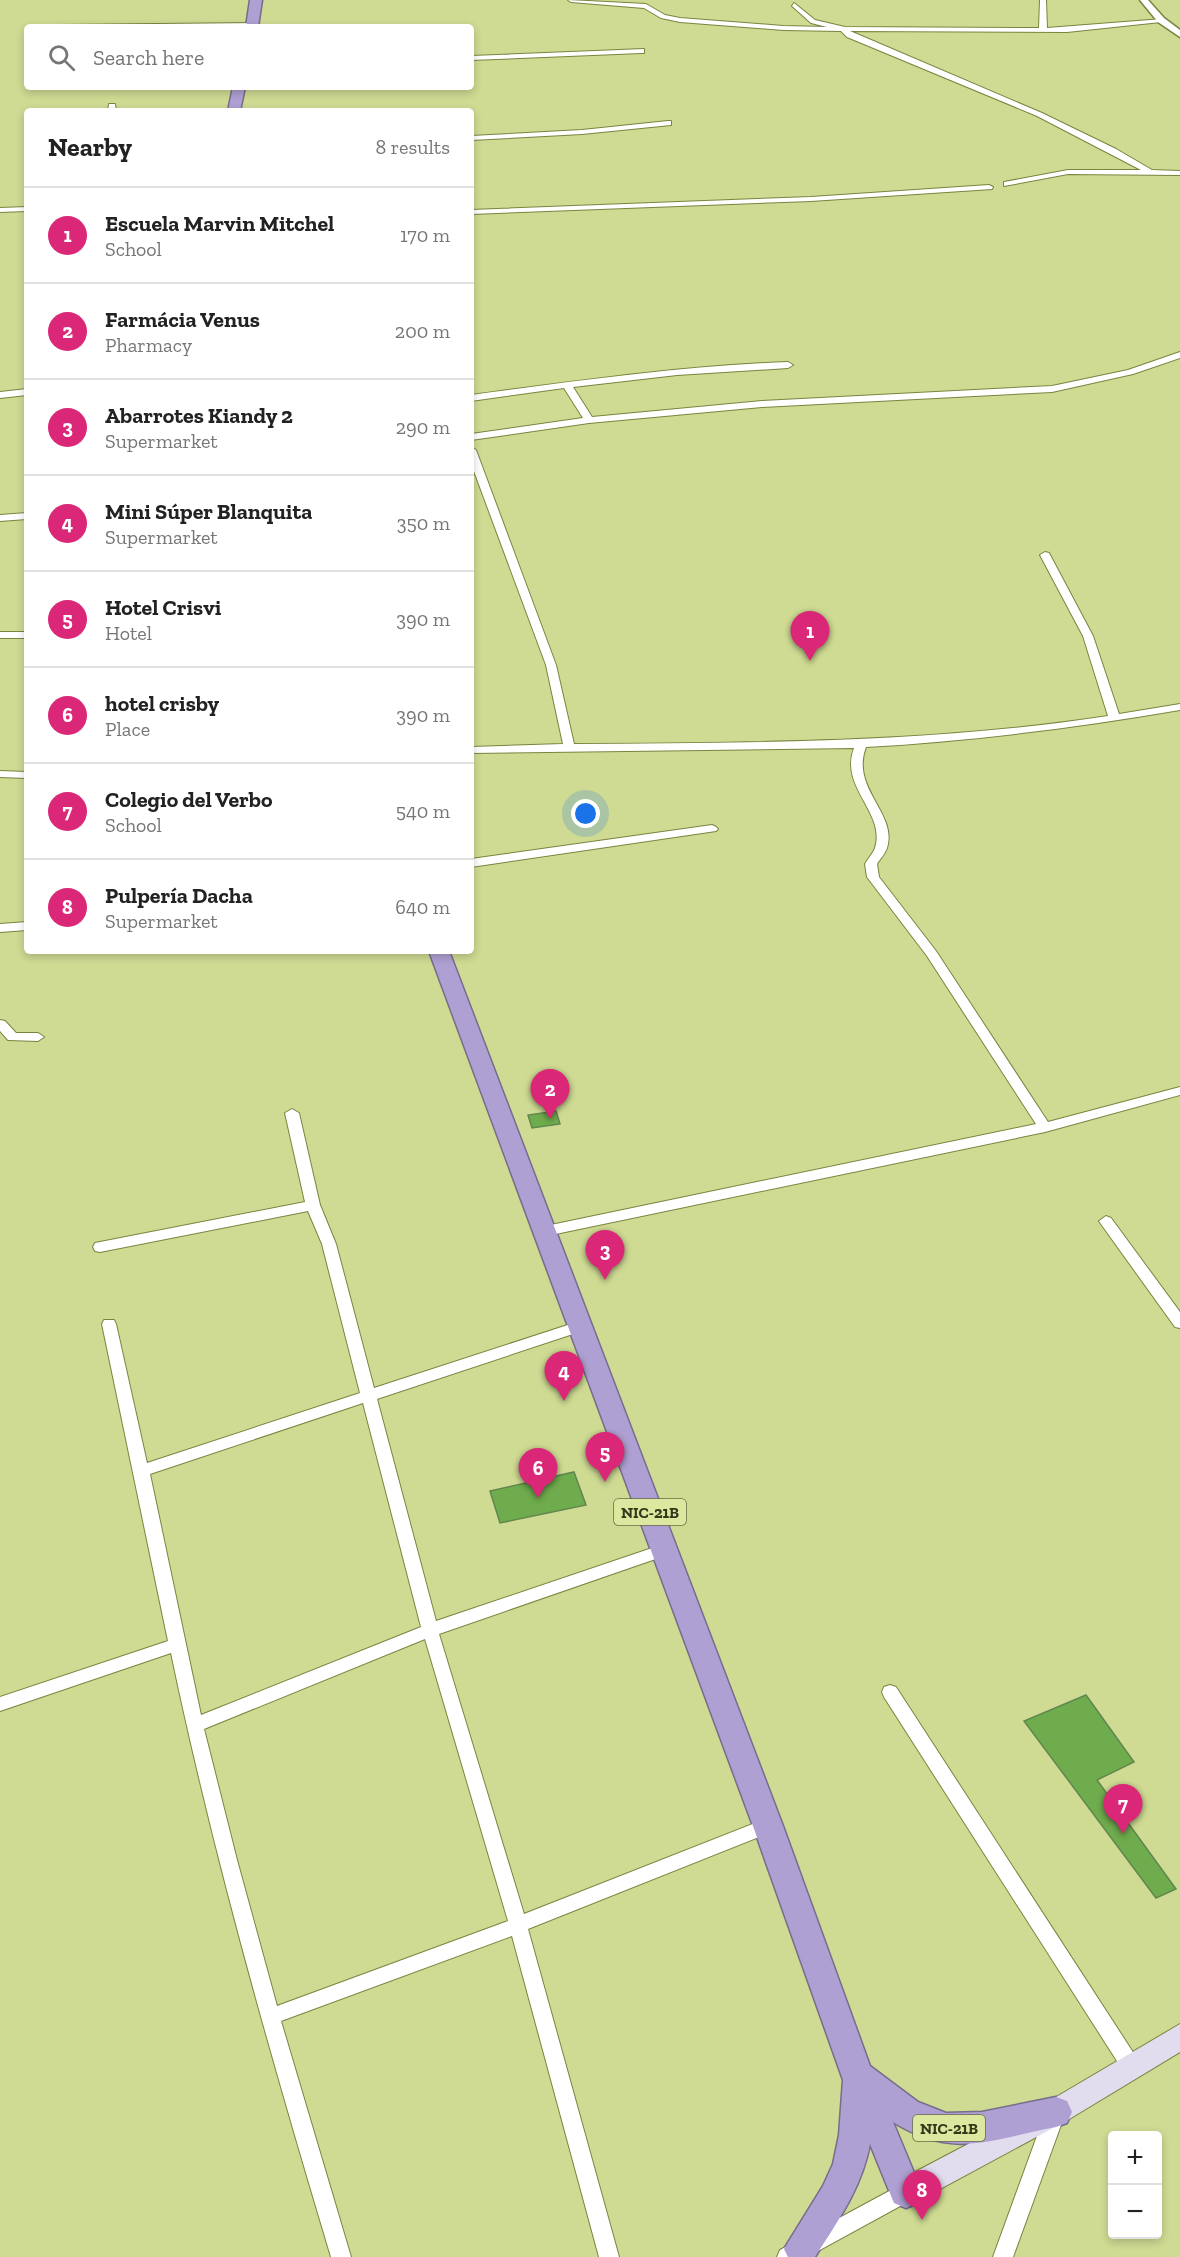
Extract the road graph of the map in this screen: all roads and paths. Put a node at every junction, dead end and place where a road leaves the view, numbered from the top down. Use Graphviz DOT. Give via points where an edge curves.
graph roads {
  1 [pos="256,0"];
  2 [pos="571,0"];
  3 [pos="1043,0"];
  4 [pos="1144,0"];
  5 [pos="794,5"];
  6 [pos="1161,20"];
  7 [pos="253,24"];
  8 [pos="841,27"];
  9 [pos="1043,30"];
  10 [pos="1180,34"];
  11 [pos="641,51"];
  12 [pos="474,58"];
  13 [pos="238,90"];
  14 [pos="235,108"];
  15 [pos="668,123"];
  16 [pos="474,138"];
  17 [pos="1148,171"];
  18 [pos="1180,172"];
  19 [pos="1007,184"];
  20 [pos="989,187"];
  21 [pos="24,209"];
  22 [pos="0,210"];
  23 [pos="474,212"];
  24 [pos="1180,355"];
  25 [pos="788,365"];
  26 [pos="567,385"];
  27 [pos="24,392"];
  28 [pos="0,395"];
  29 [pos="474,398"];
  30 [pos="589,420"];
  31 [pos="474,437"];
  32 [pos="474,458"];
  33 [pos="24,516"];
  34 [pos="0,518"];
  35 [pos="1045,555"];
  36 [pos="0,635"];
  37 [pos="24,635"];
  38 [pos="1180,707"];
  39 [pos="1115,719"];
  40 [pos="861,744"];
  41 [pos="569,745"];
  42 [pos="474,750"];
  43 [pos="0,774"];
  44 [pos="24,775"];
  45 [pos="712,829"];
  46 [pos="474,863"];
  47 [pos="24,926"];
  48 [pos="0,928"];
  49 [pos="441,954"];
  50 [pos="0,1024"];
  51 [pos="38,1037"];
  52 [pos="1180,1091"];
  53 [pos="291,1113"];
  54 [pos="1045,1126"];
  55 [pos="313,1205"];
  56 [pos="1106,1221"];
  57 [pos="546,1231"];
  58 [pos="100,1247"];
  59 [pos="1180,1323"];
  60 [pos="109,1324"];
  61 [pos="580,1326"];
  62 [pos="369,1393"];
  63 [pos="143,1470"];
  64 [pos="664,1550"];
  65 [pos="430,1630"];
  66 [pos="179,1644"];
  67 [pos="890,1692"];
  68 [pos="0,1704"];
  69 [pos="195,1725"];
  70 [pos="768,1826"];
  71 [pos="518,1925"];
  72 [pos="269,2017"];
  73 [pos="1180,2037"];
  74 [pos="1131,2066"];
  75 [pos="857,2075"];
  76 [pos="1056,2112"];
  77 [pos="906,2192"];
  78 [pos="794,2253"];
  79 [pos="341,2257"];
  80 [pos="609,2257"];
  81 [pos="1003,2257"];
  1 -- 7 [label="highway"];
  2 -- 8 [label="street" via="646,6 663,17 680,20 783,28"];
  3 -- 9 [label="street"];
  4 -- 6 [label="street"];
  5 -- 8 [label="street" via="813,22"];
  6 -- 9 [label="street"];
  6 -- 10 [label="street"];
  8 -- 9 [label="street"];
  8 -- 17 [label="street" via="850,35 978,86 1102,143"];
  11 -- 12 [label="street"];
  13 -- 14 [label="highway"];
  15 -- 16 [label="street"];
  17 -- 18 [label="street"];
  17 -- 19 [label="street" via="1068,172"];
  20 -- 23 [label="street" via="811,199"];
  21 -- 22 [label="street"];
  24 -- 30 [label="street" via="1130,372 1052,389 762,404"];
  25 -- 26 [label="street" via="638,375"];
  26 -- 29 [label="street"];
  26 -- 30 [label="street"];
  27 -- 28 [label="street"];
  30 -- 31 [label="street"];
  32 -- 41 [label="street" via="551,665"];
  33 -- 34 [label="street"];
  35 -- 39 [label="street" via="1088,636"];
  36 -- 37 [label="street"];
  38 -- 39 [label="street"];
  39 -- 40 [label="street"];
  40 -- 41 [label="street"];
  40 -- 54 [label="street" via="855,763 867,802 885,832 882,852 871,864 873,877 932,954"];
  41 -- 42 [label="street"];
  43 -- 44 [label="street"];
  45 -- 46 [label="street"];
  47 -- 48 [label="street"];
  49 -- 57 [label="highway, NIC-21B"];
  50 -- 51 [label="street" via="12,1037"];
  52 -- 54 [label="street"];
  53 -- 55 [label="street"];
  54 -- 57 [label="street"];
  55 -- 58 [label="street"];
  55 -- 62 [label="street" via="329,1244"];
  56 -- 59 [label="street"];
  57 -- 61 [label="highway, NIC-21B"];
  60 -- 63 [label="street"];
  61 -- 62 [label="street"];
  61 -- 64 [label="highway, NIC-21B"];
  62 -- 63 [label="street"];
  62 -- 65 [label="street"];
  63 -- 66 [label="street"];
  64 -- 65 [label="street"];
  64 -- 70 [label="highway, NIC-21B"];
  65 -- 69 [label="street"];
  65 -- 71 [label="street"];
  66 -- 68 [label="street"];
  66 -- 69 [label="street"];
  67 -- 74 [label="street"];
  69 -- 72 [label="street"];
  70 -- 71 [label="street"];
  70 -- 75 [label="highway, NIC-21B"];
  71 -- 72 [label="street"];
  71 -- 80 [label="street"];
  72 -- 79 [label="street"];
  73 -- 74 [label="main road, NIC-21B"];
  74 -- 76 [label="main road, NIC-21B"];
  75 -- 76 [label="highway, NIC-21B" via="893,2105 927,2123 961,2130"];
  75 -- 77 [label="highway, NIC-21B"];
  75 -- 78 [label="highway" via="856,2134 849,2165 837,2191"];
  76 -- 77 [label="main road, NIC-21B"];
  76 -- 81 [label="street"];
  77 -- 78 [label="street"];
}
